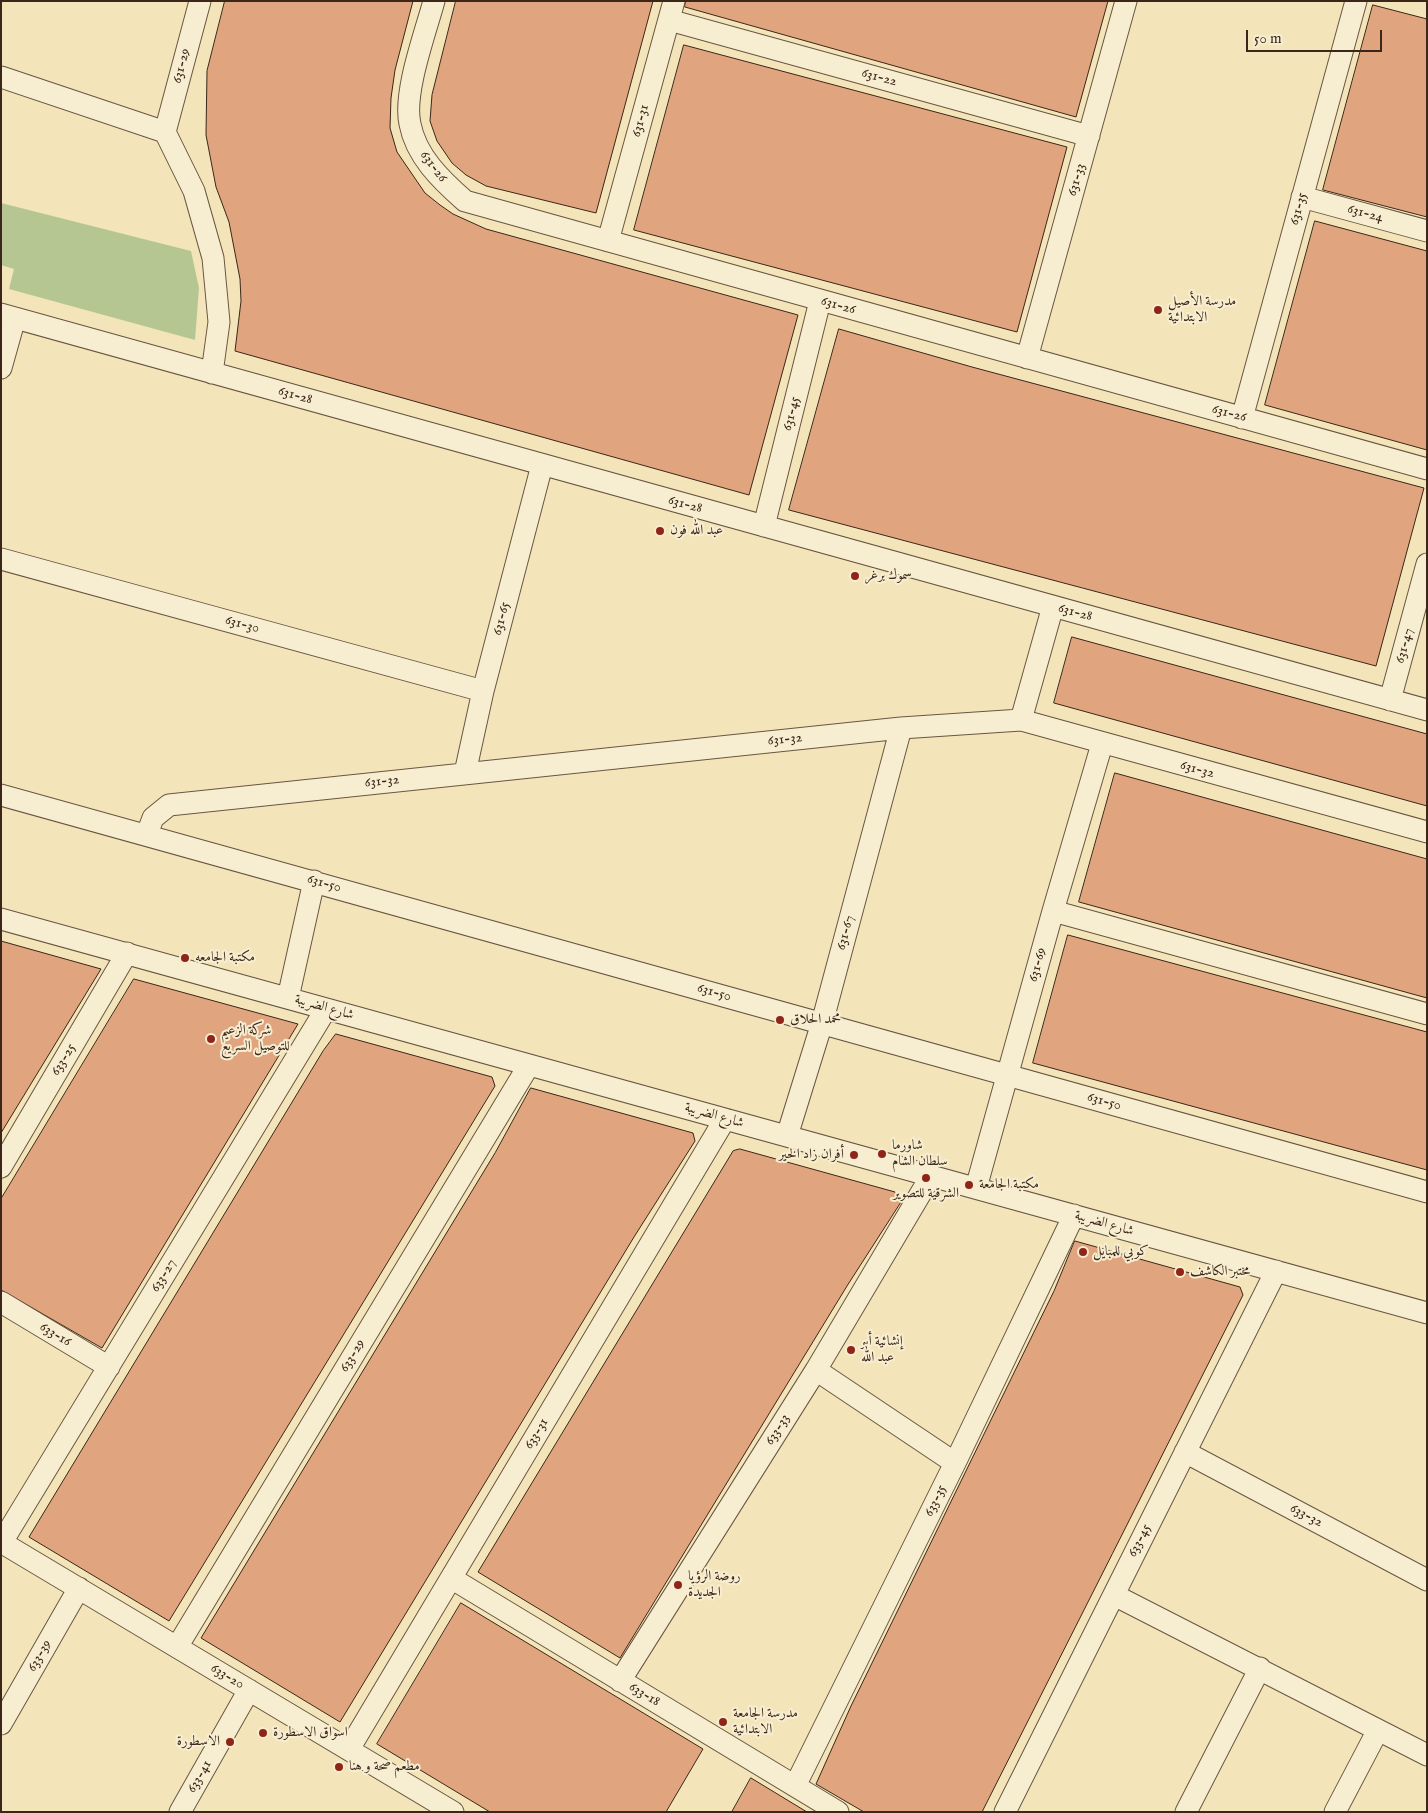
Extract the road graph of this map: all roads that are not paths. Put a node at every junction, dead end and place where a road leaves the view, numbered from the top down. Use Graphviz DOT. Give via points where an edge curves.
graph roads {
  1 [pos="200,1"];
  2 [pos="434,1"];
  3 [pos="1126,1"];
  4 [pos="1356,1"];
  5 [pos="671,10"];
  6 [pos="1,78"];
  7 [pos="165,132"];
  8 [pos="1089,136"];
  9 [pos="1302,197"];
  10 [pos="1427,231"];
  11 [pos="608,241"];
  12 [pos="820,301"];
  13 [pos="8,316"];
  14 [pos="1027,358"];
  15 [pos="1,368"];
  16 [pos="212,372"];
  17 [pos="1242,418"];
  18 [pos="542,465"];
  19 [pos="1427,469"];
  20 [pos="764,526"];
  21 [pos="1,559"];
  22 [pos="1427,564"];
  23 [pos="1053,606"];
  24 [pos="483,691"];
  25 [pos="1390,700"];
  26 [pos="1427,710"];
  27 [pos="1021,720"];
  28 [pos="901,728"];
  29 [pos="1102,744"];
  30 [pos="465,773"];
  31 [pos="1,794"];
  32 [pos="1427,832"];
  33 [pos="147,834"];
  34 [pos="314,881"];
  35 [pos="1052,912"];
  36 [pos="1,919"];
  37 [pos="127,953"];
  38 [pos="288,998"];
  39 [pos="326,1009"];
  40 [pos="1427,1014"];
  41 [pos="822,1023"];
  42 [pos="529,1065"];
  43 [pos="1008,1075"];
  44 [pos="725,1119"];
  45 [pos="787,1136"];
  46 [pos="1,1167"];
  47 [pos="932,1176"];
  48 [pos="976,1188"];
  49 [pos="1427,1192"];
  50 [pos="1074,1215"];
  51 [pos="1276,1271"];
  52 [pos="1,1302"];
  53 [pos="1427,1313"];
  54 [pos="109,1367"];
  55 [pos="816,1370"];
  56 [pos="1186,1452"];
  57 [pos="955,1463"];
  58 [pos="2,1542"];
  59 [pos="451,1578"];
  60 [pos="1427,1580"];
  61 [pos="79,1588"];
  62 [pos="1114,1595"];
  63 [pos="177,1647"];
  64 [pos="1260,1668"];
  65 [pos="620,1680"];
  66 [pos="249,1690"];
  67 [pos="1,1724"];
  68 [pos="1378,1730"];
  69 [pos="348,1749"];
  70 [pos="1427,1755"];
  71 [pos="795,1786"];
  72 [pos="180,1812"];
  73 [pos="453,1812"];
  74 [pos="838,1812"];
  75 [pos="1005,1812"];
  76 [pos="1186,1812"];
  77 [pos="1335,1812"];
  1 -- 7 [label="street, 631-29"];
  2 -- 11 [label="street, 631-26" via="409,94 410,124 421,151 439,178 465,201"];
  3 -- 8 [label="street, 631-33"];
  4 -- 9 [label="street, 631-35"];
  5 -- 8 [label="street, 631-22"];
  5 -- 11 [label="street, 631-31"];
  6 -- 7 [label="street"];
  7 -- 16 [label="street" via="194,191 213,258 219,322"];
  8 -- 14 [label="street, 631-33"];
  9 -- 10 [label="street, 631-24"];
  9 -- 17 [label="street, 631-35"];
  11 -- 12 [label="street, 631-26"];
  12 -- 14 [label="street, 631-26"];
  12 -- 20 [label="street, 631-45"];
  13 -- 15 [label="street"];
  13 -- 16 [label="street, 631-28"];
  14 -- 17 [label="street, 631-26"];
  16 -- 18 [label="street, 631-28"];
  17 -- 19 [label="street, 631-26"];
  18 -- 20 [label="street, 631-28"];
  18 -- 24 [label="street, 631-65"];
  20 -- 23 [label="street, 631-28"];
  21 -- 24 [label="street, 631-30"];
  22 -- 25 [label="street, 631-47"];
  23 -- 25 [label="street, 631-28"];
  23 -- 27 [label="street"];
  24 -- 30 [label="street, 631-65"];
  25 -- 26 [label="street, 631-28"];
  27 -- 28 [label="street, 631-32"];
  27 -- 29 [label="street, 631-32"];
  28 -- 30 [label="street, 631-32"];
  28 -- 41 [label="street, 631-67"];
  29 -- 32 [label="street, 631-32"];
  29 -- 35 [label="street, 631-69"];
  30 -- 33 [label="street, 631-32" via="169,805 153,818"];
  31 -- 33 [label="street, 631-50"];
  33 -- 34 [label="street, 631-50"];
  34 -- 38 [label="street"];
  34 -- 41 [label="street, 631-50"];
  35 -- 40 [label="street"];
  35 -- 43 [label="street, 631-69"];
  36 -- 37 [label="street, شارع الضريبة"];
  37 -- 38 [label="street, شارع الضريبة"];
  37 -- 46 [label="street, 633-25"];
  38 -- 39 [label="street, شارع الضريبة"];
  39 -- 42 [label="street, شارع الضريبة"];
  39 -- 54 [label="street, 633-27"];
  41 -- 43 [label="street, 631-50"];
  41 -- 45 [label="street, 631-67"];
  42 -- 44 [label="street, شارع الضريبة"];
  42 -- 63 [label="street, 633-29"];
  43 -- 48 [label="street, 631-69"];
  43 -- 49 [label="street, 631-50"];
  44 -- 45 [label="street, شارع الضريبة"];
  44 -- 59 [label="street, 633-31"];
  45 -- 47 [label="street, شارع الضريبة"];
  47 -- 48 [label="street, شارع الضريبة"];
  47 -- 55 [label="street, 633-33"];
  48 -- 50 [label="street, شارع الضريبة"];
  50 -- 51 [label="street, شارع الضريبة"];
  50 -- 57 [label="street, 633-35"];
  51 -- 53 [label="street, شارع الضريبة"];
  51 -- 56 [label="street, 633-45"];
  52 -- 54 [label="street, 633-16"];
  54 -- 58 [label="street, 633-27"];
  55 -- 57 [label="street"];
  55 -- 65 [label="street, 633-33"];
  56 -- 60 [label="street, 633-32"];
  56 -- 62 [label="street, 633-45"];
  57 -- 71 [label="street, 633-35"];
  58 -- 61 [label="street, 633-20"];
  59 -- 65 [label="street, 633-18"];
  59 -- 69 [label="street, 633-31"];
  61 -- 63 [label="street, 633-20"];
  61 -- 67 [label="street, 633-39"];
  62 -- 64 [label="street"];
  62 -- 75 [label="street, 633-45"];
  63 -- 66 [label="street, 633-20"];
  64 -- 68 [label="street"];
  64 -- 76 [label="street"];
  65 -- 71 [label="street, 633-18"];
  66 -- 69 [label="street, 633-20"];
  66 -- 72 [label="street, 633-41"];
  68 -- 70 [label="street"];
  68 -- 77 [label="street"];
  69 -- 73 [label="street, 633-20"];
  71 -- 74 [label="street, 633-18"];
}
